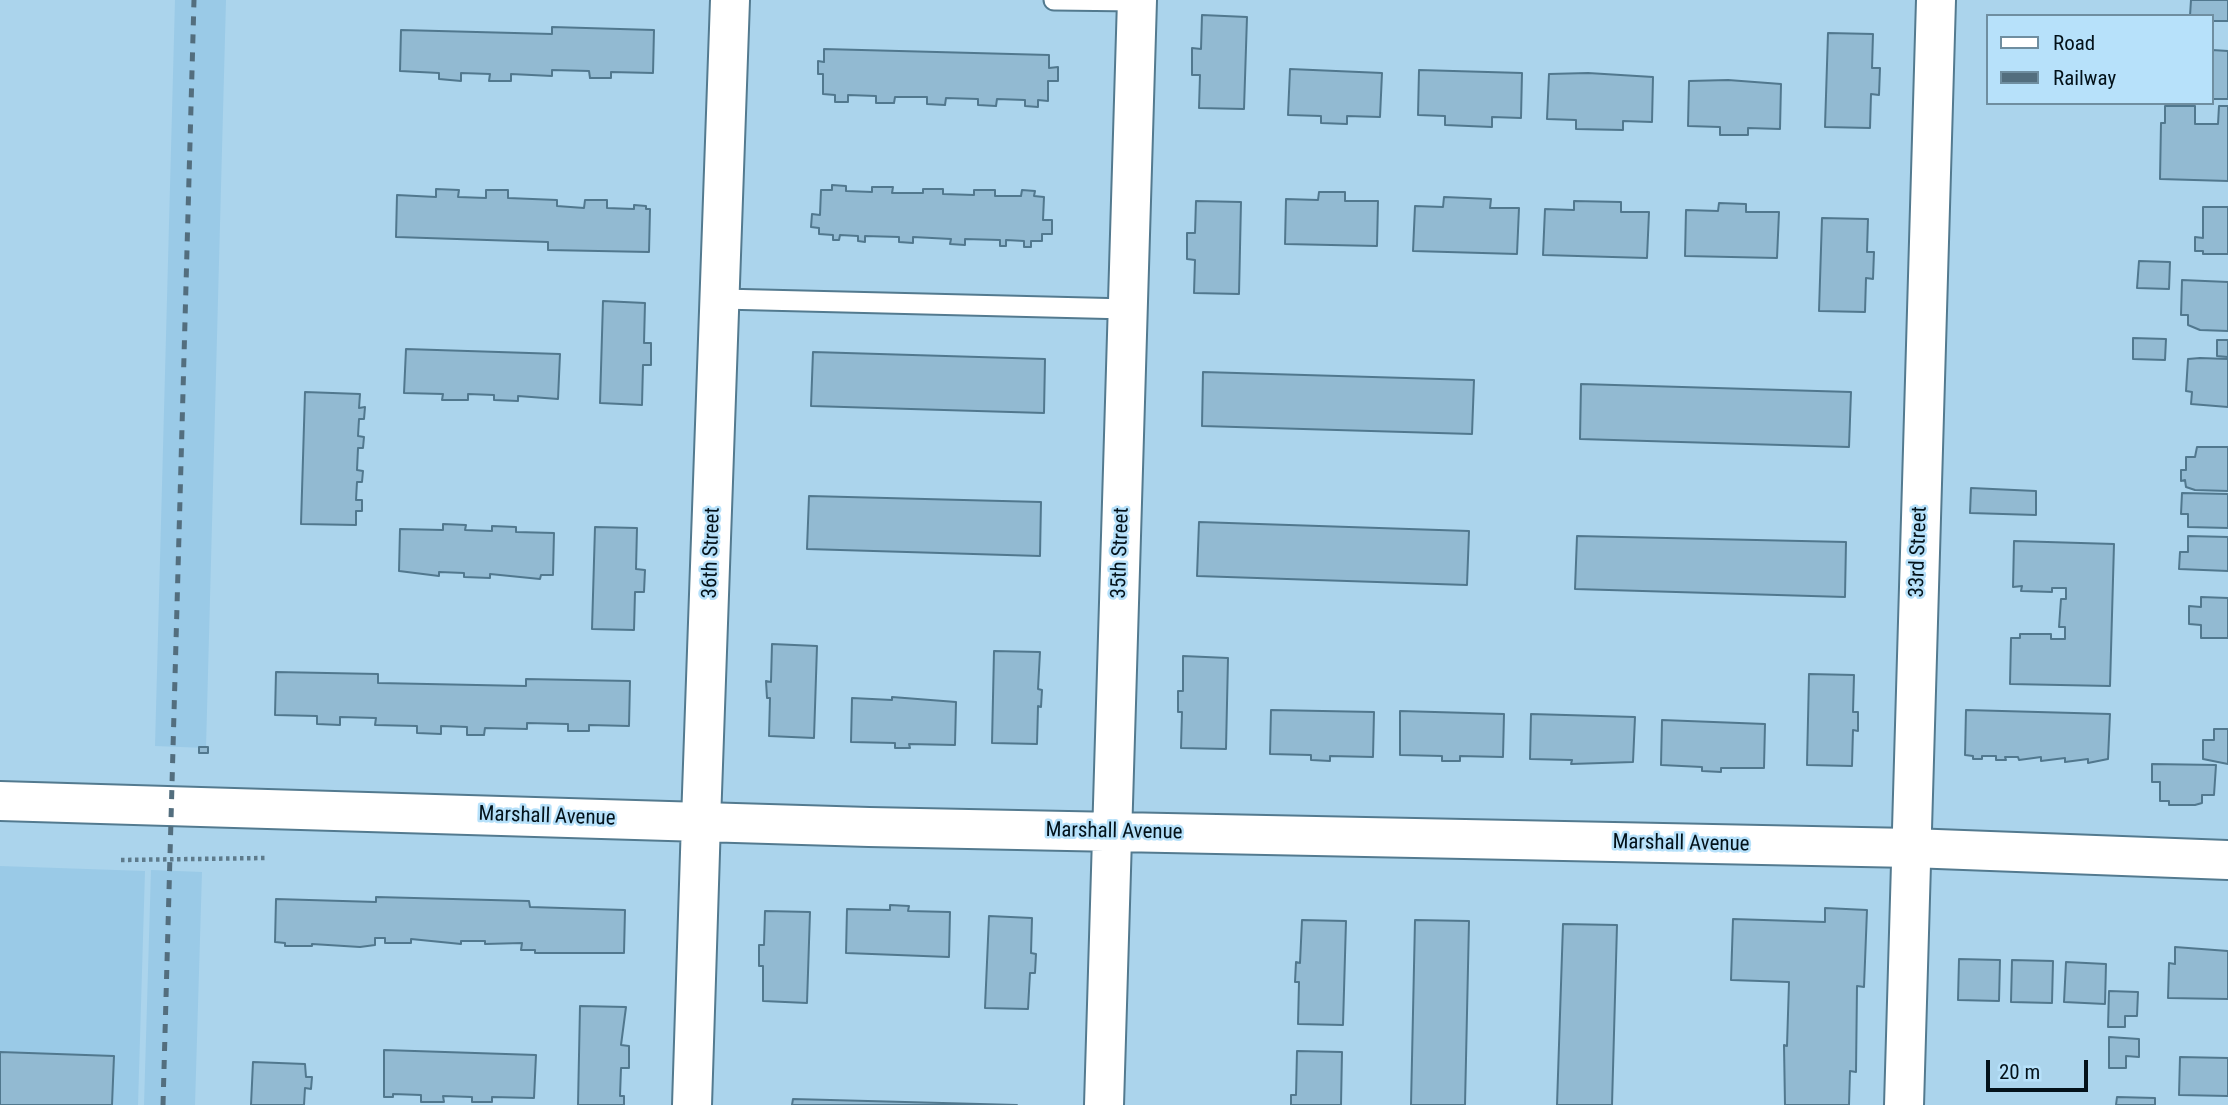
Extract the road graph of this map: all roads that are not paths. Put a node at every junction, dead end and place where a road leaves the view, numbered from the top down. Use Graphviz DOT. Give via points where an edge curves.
graph roads {
  1 [pos="730,0"];
  2 [pos="1054,0"];
  3 [pos="1936,0"];
  4 [pos="1137,1"];
  5 [pos="722,299"];
  6 [pos="1128,309"];
  7 [pos="0,801"];
  8 [pos="701,821"];
  9 [pos="1112,832"];
  10 [pos="1911,848"];
  11 [pos="2228,860"];
  12 [pos="692,1105"];
  13 [pos="1104,1105"];
  14 [pos="1904,1105"];
  1 -- 5 [label="street, 36th Street"];
  2 -- 4 [label="lane"];
  3 -- 10 [label="street, 33rd Street"];
  4 -- 6 [label="street, 35th Street"];
  5 -- 6 [label="lane"];
  5 -- 8 [label="street, 36th Street"];
  6 -- 9 [label="street, 35th Street"];
  7 -- 8 [label="street, Marshall Avenue"];
  8 -- 9 [label="street, Marshall Avenue"];
  8 -- 12 [label="street, 36th Street"];
  9 -- 10 [label="street, Marshall Avenue"];
  9 -- 13 [label="street, 35th Street"];
  10 -- 11 [label="street, Marshall Avenue"];
  10 -- 14 [label="street, 33rd Street"];
}
